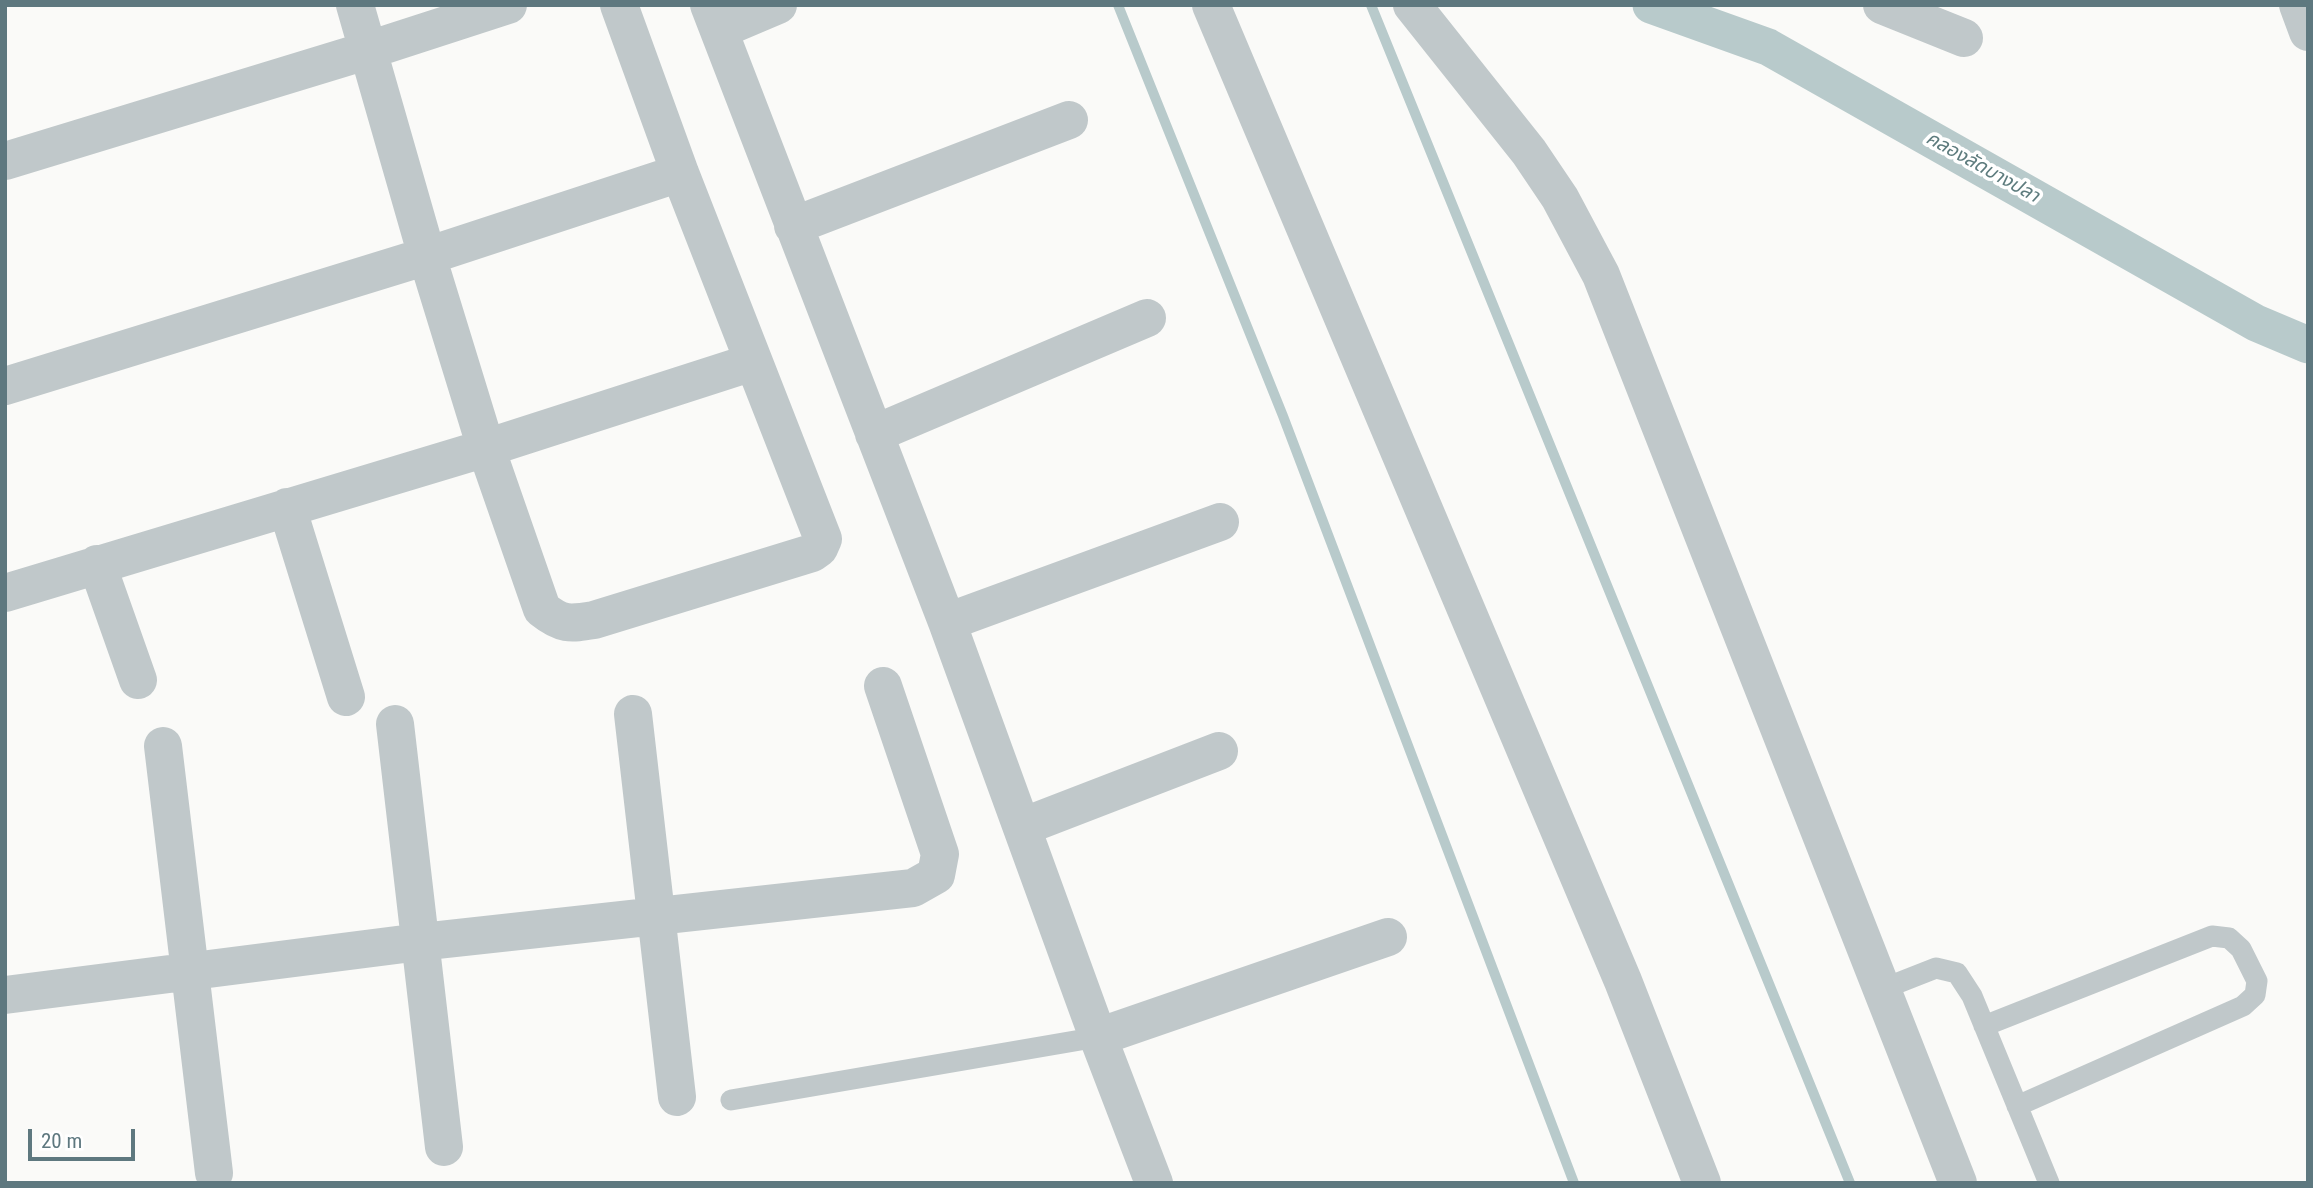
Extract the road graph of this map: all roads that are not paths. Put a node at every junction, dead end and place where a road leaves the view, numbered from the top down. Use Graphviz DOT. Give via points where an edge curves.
graph roads {
  1 [pos="355,5"];
  2 [pos="508,5"];
  3 [pos="619,5"];
  4 [pos="778,5"];
  5 [pos="1211,5"];
  6 [pos="1412,5"];
  7 [pos="1882,5"];
  8 [pos="2298,5"];
  9 [pos="714,18"];
  10 [pos="2308,32"];
  11 [pos="1964,38"];
  12 [pos="369,50"];
  13 [pos="1069,120"];
  14 [pos="5,161"];
  15 [pos="680,173"];
  16 [pos="793,226"];
  17 [pos="427,256"];
  18 [pos="1147,318"];
  19 [pos="753,362"];
  20 [pos="5,386"];
  21 [pos="874,433"];
  22 [pos="486,448"];
  23 [pos="287,507"];
  24 [pos="1220,522"];
  25 [pos="97,564"];
  26 [pos="5,593"];
  27 [pos="947,622"];
  28 [pos="138,680"];
  29 [pos="883,686"];
  30 [pos="346,696"];
  31 [pos="633,714"];
  32 [pos="395,724"];
  33 [pos="163,746"];
  34 [pos="1219,751"];
  35 [pos="1022,827"];
  36 [pos="658,915"];
  37 [pos="1388,937"];
  38 [pos="420,942"];
  39 [pos="190,973"];
  40 [pos="1880,990"];
  41 [pos="5,995"];
  42 [pos="1984,1026"];
  43 [pos="1098,1037"];
  44 [pos="677,1097"];
  45 [pos="731,1100"];
  46 [pos="2017,1106"];
  47 [pos="444,1147"];
  48 [pos="215,1173"];
  49 [pos="1154,1183"];
  50 [pos="1702,1183"];
  51 [pos="1958,1183"];
  52 [pos="2049,1183"];
  1 -- 12 [label="street"];
  2 -- 12 [label="street"];
  3 -- 15 [label="street"];
  4 -- 9 [label="street"];
  5 -- 50 [label="street" via="1623,981"];
  6 -- 40 [label="street" via="1529,152 1560,198 1601,275"];
  7 -- 11 [label="street"];
  8 -- 10 [label="street"];
  9 -- 16 [label="street"];
  12 -- 14 [label="street"];
  12 -- 17 [label="street"];
  13 -- 16 [label="street"];
  15 -- 17 [label="street"];
  15 -- 19 [label="street"];
  16 -- 21 [label="street"];
  17 -- 20 [label="street"];
  17 -- 22 [label="street"];
  18 -- 21 [label="street"];
  19 -- 22 [label="street"];
  19 -- 22 [label="street" via="823,540 812,553 594,620 568,624 555,620 542,609"];
  21 -- 27 [label="street"];
  22 -- 23 [label="street"];
  23 -- 25 [label="street"];
  23 -- 30 [label="street"];
  24 -- 27 [label="street"];
  25 -- 26 [label="street"];
  25 -- 28 [label="street"];
  27 -- 35 [label="street"];
  29 -- 36 [label="street" via="940,854 936,875 913,888"];
  31 -- 36 [label="street"];
  32 -- 38 [label="street"];
  33 -- 39 [label="street"];
  34 -- 35 [label="street"];
  35 -- 43 [label="street"];
  36 -- 38 [label="street"];
  36 -- 44 [label="street"];
  37 -- 43 [label="street"];
  38 -- 39 [label="street"];
  38 -- 47 [label="street"];
  39 -- 41 [label="street"];
  39 -- 48 [label="street"];
  40 -- 42 [label="lane" via="1936,968 1957,973"];
  40 -- 51 [label="street"];
  42 -- 46 [label="lane"];
  42 -- 46 [label="lane" via="2212,936 2229,937 2241,949 2257,981 2255,995 2243,1006"];
  43 -- 45 [label="lane"];
  43 -- 49 [label="street"];
  46 -- 52 [label="lane"];
}
